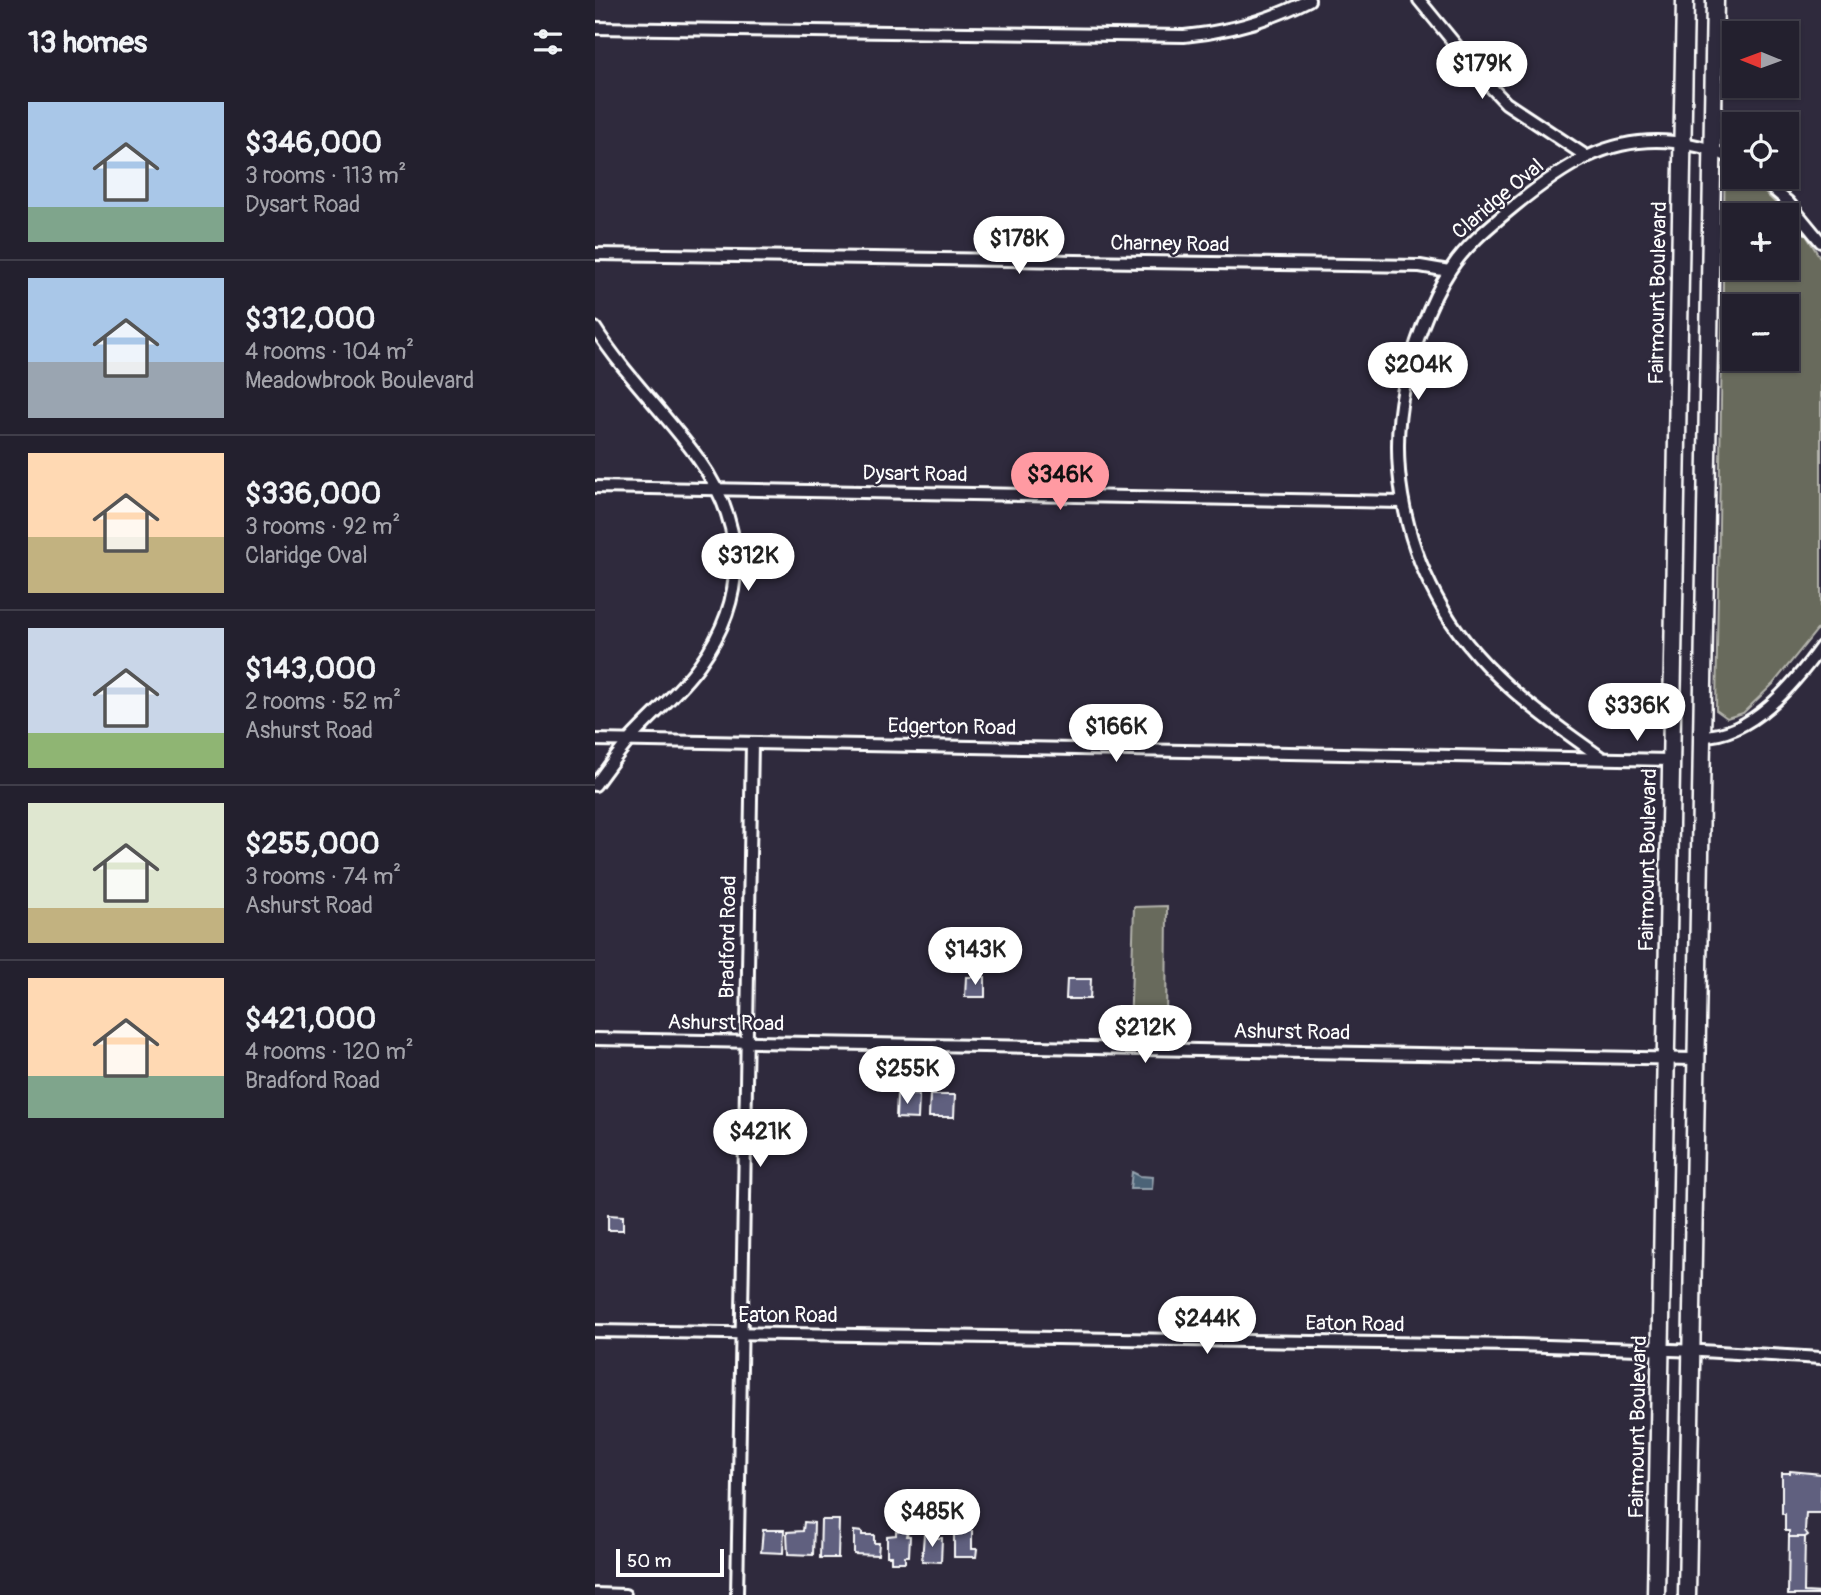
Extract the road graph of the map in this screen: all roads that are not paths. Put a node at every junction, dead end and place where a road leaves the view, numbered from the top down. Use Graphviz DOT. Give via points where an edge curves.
graph roads {
  1 [pos="1309,0"];
  2 [pos="1419,0"];
  3 [pos="1685,0"];
  4 [pos="1715,0"];
  5 [pos="595,28"];
  6 [pos="1682,143"];
  7 [pos="1712,149"];
  8 [pos="1722,154"];
  9 [pos="1586,156"];
  10 [pos="1773,189"];
  11 [pos="1821,242"];
  12 [pos="595,254"];
  13 [pos="1449,271"];
  14 [pos="595,328"];
  15 [pos="595,487"];
  16 [pos="718,490"];
  17 [pos="1402,502"];
  18 [pos="1821,647"];
  19 [pos="1701,736"];
  20 [pos="595,740"];
  21 [pos="630,740"];
  22 [pos="752,743"];
  23 [pos="1602,758"];
  24 [pos="1671,760"];
  25 [pos="595,785"];
  26 [pos="595,1039"];
  27 [pos="745,1043"];
  28 [pos="1665,1058"];
  29 [pos="1695,1059"];
  30 [pos="595,1331"];
  31 [pos="743,1334"];
  32 [pos="1661,1349"];
  33 [pos="1691,1350"];
  34 [pos="1821,1358"];
  35 [pos="595,1594"];
  36 [pos="625,1595"];
  37 [pos="737,1595"];
  38 [pos="1656,1595"];
  39 [pos="1687,1595"];
  1 -- 5 [label="street" via="1240,27 1184,36"];
  2 -- 9 [label="street" via="1497,94"];
  3 -- 6 [label="main road, Fairmount Boulevard"];
  4 -- 7 [label="main road"];
  6 -- 7 [label="street, Claridge Oval"];
  6 -- 9 [label="street, Claridge Oval" via="1634,142"];
  6 -- 24 [label="main road, Fairmount Boulevard"];
  7 -- 8 [label="street, Claridge Oval"];
  7 -- 19 [label="main road"];
  9 -- 13 [label="street, Claridge Oval" via="1493,224"];
  10 -- 11 [label="street"];
  12 -- 13 [label="street, Charney Road" via="1398,265"];
  13 -- 17 [label="street, Claridge Oval" via="1428,315 1404,389 1399,439"];
  14 -- 16 [label="street"];
  15 -- 16 [label="street, Dysart Road"];
  16 -- 17 [label="street, Dysart Road"];
  16 -- 21 [label="street" via="737,553 728,607 699,666"];
  17 -- 23 [label="street, Claridge Oval" via="1429,582 1465,640 1532,707"];
  18 -- 19 [label="street" via="1750,721 1726,733"];
  19 -- 29 [label="main road"];
  20 -- 21 [label="street, Edgerton Road"];
  21 -- 22 [label="street, Edgerton Road"];
  21 -- 25 [label="street"];
  22 -- 23 [label="street, Edgerton Road"];
  22 -- 27 [label="street, Bradford Road"];
  23 -- 24 [label="street"];
  24 -- 28 [label="main road, Fairmount Boulevard"];
  26 -- 27 [label="street, Ashurst Road"];
  27 -- 28 [label="street, Ashurst Road"];
  27 -- 31 [label="street, Bradford Road"];
  28 -- 29 [label="street, Ashurst Road"];
  28 -- 32 [label="main road, Fairmount Boulevard"];
  29 -- 33 [label="main road"];
  30 -- 31 [label="street, Eaton Road"];
  31 -- 32 [label="street, Eaton Road"];
  31 -- 37 [label="street, Bradford Road"];
  32 -- 33 [label="street, Eaton Road"];
  32 -- 38 [label="main road, Fairmount Boulevard"];
  33 -- 34 [label="street, Eaton Road"];
  33 -- 39 [label="main road"];
  35 -- 36 [label="street"];
}
